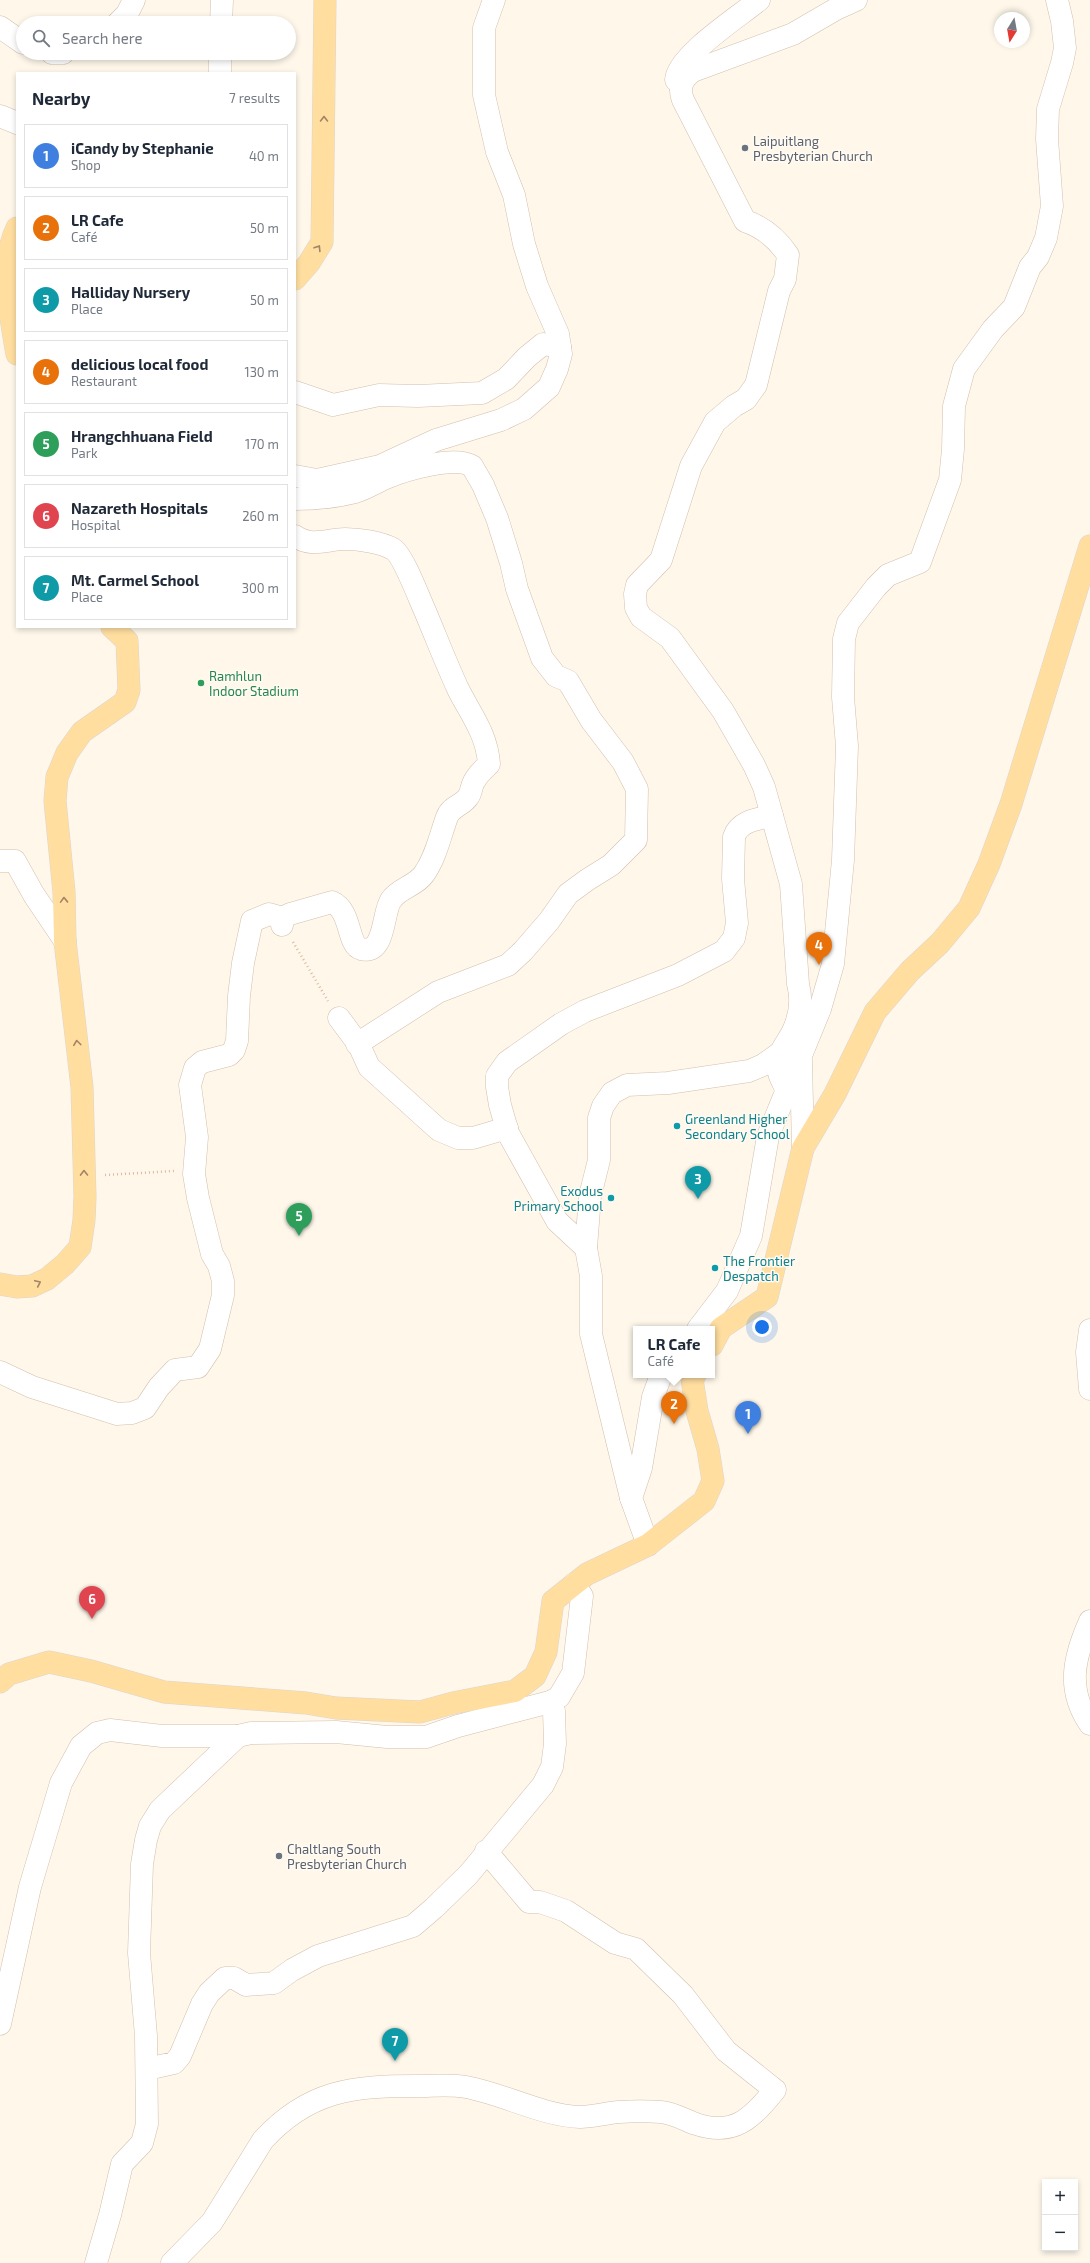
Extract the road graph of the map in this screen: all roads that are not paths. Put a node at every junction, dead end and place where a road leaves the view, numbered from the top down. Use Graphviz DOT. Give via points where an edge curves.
graph roads {
  1 [pos="134,0"];
  2 [pos="222,0"];
  3 [pos="325,0"];
  4 [pos="494,0"];
  5 [pos="759,0"];
  6 [pos="856,0"];
  7 [pos="1057,0"];
  8 [pos="125,16"];
  9 [pos="221,16"];
  10 [pos="0,27"];
  11 [pos="16,38"];
  12 [pos="220,60"];
  13 [pos="220,72"];
  14 [pos="681,85"];
  15 [pos="0,116"];
  16 [pos="16,123"];
  17 [pos="16,229"];
  18 [pos="296,278"];
  19 [pos="560,347"];
  20 [pos="16,349"];
  21 [pos="296,392"];
  22 [pos="296,480"];
  23 [pos="296,499"];
  24 [pos="296,536"];
  25 [pos="1090,546"];
  26 [pos="113,628"];
  27 [pos="772,816"];
  28 [pos="0,861"];
  29 [pos="66,941"];
  30 [pos="339,1018"];
  31 [pos="357,1044"];
  32 [pos="780,1053"];
  33 [pos="801,1056"];
  34 [pos="786,1089"];
  35 [pos="507,1128"];
  36 [pos="803,1148"];
  37 [pos="586,1248"];
  38 [pos="0,1284"];
  39 [pos="700,1326"];
  40 [pos="1090,1330"];
  41 [pos="715,1339"];
  42 [pos="0,1372"];
  43 [pos="660,1378"];
  44 [pos="693,1378"];
  45 [pos="1090,1389"];
  46 [pos="631,1498"];
  47 [pos="648,1545"];
  48 [pos="574,1584"];
  49 [pos="1090,1620"];
  50 [pos="0,1682"];
  51 [pos="550,1702"];
  52 [pos="1090,1724"];
  53 [pos="238,1736"];
  54 [pos="486,1851"];
  55 [pos="0,2024"];
  56 [pos="148,2070"];
  57 [pos="96,2263"];
  58 [pos="172,2263"];
  1 -- 8 [label="street"];
  2 -- 9 [label="street"];
  18 -- 3 [label="main road, one-way" via="322,242"];
  4 -- 19 [label="street" via="484,28 484,95 497,152 514,195 524,244 537,286 552,316"];
  5 -- 14 [label="street" via="688,58 676,76 677,82"];
  6 -- 14 [label="street" via="793,34 693,71 685,76"];
  7 -- 33 [label="street" via="1064,27 1065,48 1048,109 1047,139 1052,206 1046,238 1038,257 1030,267 1014,307 993,329 964,369 954,406 950,480 920,562 888,575 848,623 843,697 847,746 843,860 836,942 829,983"];
  10 -- 11 [label="street"];
  12 -- 13 [label="street"];
  14 -- 27 [label="street" via="683,100 745,221 757,225 782,245 788,255 785,280 779,291 756,385 746,399 715,422 691,466 661,560 637,585 636,608 641,617 670,638 723,711 754,765 764,787"];
  15 -- 16 [label="street"];
  17 -- 20 [label="main road" via="6,248 2,277"];
  19 -- 21 [label="street" via="543,344 506,379 482,393 379,395 333,405"];
  19 -- 22 [label="street" via="561,354 549,386 524,409 502,420 436,440 380,466 317,480"];
  23 -- 31 [label="street" via="330,498 356,492 385,478 421,467 458,463 472,466 497,518 517,589 542,658 556,676 568,681 591,720 623,762 637,789 636,840 611,865 568,894 550,921 515,959 490,973 438,992"];
  24 -- 42 [label="street" via="324,543 345,539 361,541 389,547 399,555 456,684 473,712 488,747 489,764 474,780 468,797 450,811 425,873 392,898 376,946 368,949 354,944 343,910 332,902 290,914 283,921 269,914 252,922 243,963 237,1041 234,1050 228,1055 202,1062 195,1068 190,1085 197,1137 194,1170 198,1198 207,1236 223,1281 223,1294 210,1349 198,1367 175,1370 159,1387 145,1408 132,1413 117,1414 32,1387"];
  25 -- 36 [label="main road" via="1011,804 989,864 969,908 875,1012 834,1094"];
  29 -- 26 [label="main road, one-way" via="55,801 57,777 67,753 82,732 125,702 129,690 126,640"];
  27 -- 32 [label="street" via="791,884 798,984 802,998 794,1029"];
  27 -- 35 [label="street" via="748,822 736,831 733,879 737,923 734,938 724,951 678,975 585,1011 548,1032 507,1062 498,1076 497,1087"];
  28 -- 29 [label="street" via="15,861 34,895"];
  38 -- 29 [label="main road, one-way" via="32,1286 47,1279 80,1247 84,1220 82,1087"];
  30 -- 31 [label="street"];
  31 -- 35 [label="street" via="370,1067 439,1130 458,1138 473,1138"];
  32 -- 34 [label="street" via="779,1074"];
  32 -- 37 [label="street" via="749,1071 668,1083 627,1085 612,1093 599,1118 599,1160 590,1196"];
  33 -- 34 [label="street"];
  33 -- 36 [label="street"];
  34 -- 39 [label="street" via="768,1136 751,1236 727,1291"];
  35 -- 37 [label="street" via="557,1221"];
  36 -- 41 [label="main road" via="767,1297 721,1328"];
  37 -- 46 [label="street" via="591,1276 591,1334"];
  40 -- 45 [label="street" via="1087,1352"];
  43 -- 46 [label="street" via="653,1397 641,1468"];
  44 -- 47 [label="main road" via="697,1411 708,1449 713,1481 704,1501"];
  46 -- 47 [label="street"];
  47 -- 48 [label="main road" via="586,1574"];
  48 -- 50 [label="main road" via="553,1601 546,1652 535,1676 515,1691 420,1712 336,1708 306,1702 164,1692 49,1662 9,1674"];
  48 -- 51 [label="street" via="582,1596 574,1673 559,1697"];
  49 -- 52 [label="street" via="1077,1654 1074,1682 1081,1712"];
  51 -- 53 [label="street" via="426,1737 387,1737 336,1732 259,1733"];
  51 -- 54 [label="street" via="554,1711 555,1727 552,1766 536,1796"];
  53 -- 55 [label="street" via="162,1736 110,1730 97,1733 82,1746 61,1783 30,1887"];
  53 -- 56 [label="street" via="160,1810 150,1826 146,1840 142,1864 139,1952"];
  54 -- 56 [label="street" via="453,1890 413,1926 318,1956 274,1983 246,1985 234,1978 226,1978 209,1993 202,2004 180,2056 174,2063"];
  54 -- 58 [label="street" via="529,1902 540,1902 566,1911 614,1944 636,1949 683,1995 726,2051 775,2090 739,2125 708,2128 663,2112 619,2112 580,2117 541,2109 465,2087 361,2087 335,2093 313,2101 274,2128 263,2140 212,2222"];
  56 -- 57 [label="street" via="148,2124 142,2143 122,2164 112,2210"];
}
